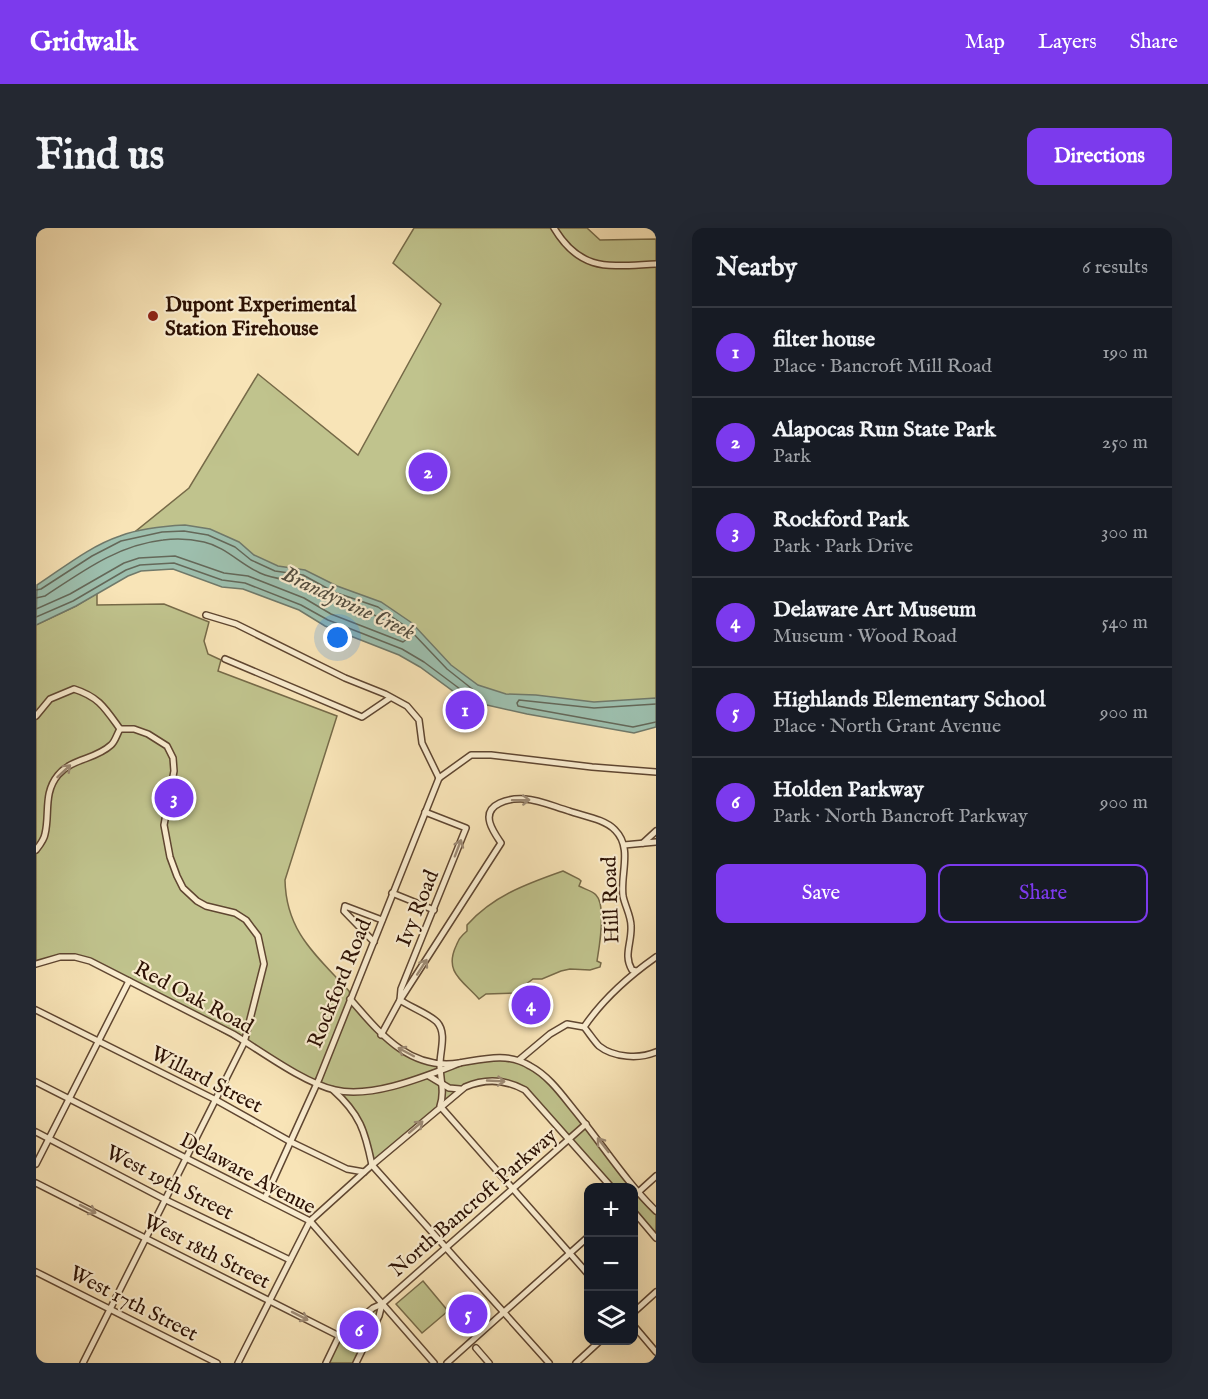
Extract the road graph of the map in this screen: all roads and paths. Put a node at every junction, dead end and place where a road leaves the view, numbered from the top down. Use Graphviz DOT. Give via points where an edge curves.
graph roads {
  1 [pos="554,228"];
  2 [pos="656,264"];
  3 [pos="206,615"];
  4 [pos="225,659"];
  5 [pos="390,698"];
  6 [pos="36,716"];
  7 [pos="120,729"];
  8 [pos="656,772"];
  9 [pos="439,778"];
  10 [pos="425,812"];
  11 [pos="656,831"];
  12 [pos="656,842"];
  13 [pos="643,843"];
  14 [pos="624,845"];
  15 [pos="36,850"];
  16 [pos="392,893"];
  17 [pos="434,910"];
  18 [pos="382,920"];
  19 [pos="374,942"];
  20 [pos="656,957"];
  21 [pos="36,964"];
  22 [pos="636,971"];
  23 [pos="129,981"];
  24 [pos="350,999"];
  25 [pos="400,1000"];
  26 [pos="36,1010"];
  27 [pos="584,1027"];
  28 [pos="381,1035"];
  29 [pos="98,1042"];
  30 [pos="244,1043"];
  31 [pos="656,1052"];
  32 [pos="519,1060"];
  33 [pos="440,1063"];
  34 [pos="460,1063"];
  35 [pos="440,1071"];
  36 [pos="428,1076"];
  37 [pos="36,1082"];
  38 [pos="317,1084"];
  39 [pos="443,1084"];
  40 [pos="332,1089"];
  41 [pos="460,1089"];
  42 [pos="69,1099"];
  43 [pos="216,1100"];
  44 [pos="440,1106"];
  45 [pos="586,1124"];
  46 [pos="36,1132"];
  47 [pos="49,1138"];
  48 [pos="569,1139"];
  49 [pos="291,1142"];
  50 [pos="186,1159"];
  51 [pos="36,1164"];
  52 [pos="372,1165"];
  53 [pos="364,1172"];
  54 [pos="656,1176"];
  55 [pos="36,1183"];
  56 [pos="608,1183"];
  57 [pos="513,1189"];
  58 [pos="639,1191"];
  59 [pos="265,1198"];
  60 [pos="166,1200"];
  61 [pos="656,1211"];
  62 [pos="638,1218"];
  63 [pos="310,1221"];
  64 [pos="656,1238"];
  65 [pos="146,1239"];
  66 [pos="584,1241"];
  67 [pos="446,1248"];
  68 [pos="570,1253"];
  69 [pos="290,1260"];
  70 [pos="584,1269"];
  71 [pos="36,1272"];
  72 [pos="656,1292"];
  73 [pos="269,1301"];
  74 [pos="382,1304"];
  75 [pos="638,1308"];
  76 [pos="111,1309"];
  77 [pos="504,1313"];
  78 [pos="638,1332"];
  79 [pos="339,1336"];
  80 [pos="596,1345"];
  81 [pos="363,1348"];
  82 [pos="476,1348"];
  83 [pos="656,1352"];
  84 [pos="83,1363"];
  85 [pos="218,1363"];
  86 [pos="238,1363"];
  87 [pos="326,1363"];
  88 [pos="356,1363"];
  89 [pos="434,1363"];
  90 [pos="447,1363"];
  91 [pos="489,1363"];
  92 [pos="549,1363"];
  93 [pos="576,1363"];
  1 -- 2 [label="street" via="563,244 594,263"];
  3 -- 5 [label="street" via="236,624"];
  4 -- 5 [label="street" via="362,717"];
  5 -- 9 [label="street" via="407,706 419,720 422,743"];
  6 -- 7 [label="street" via="50,699 74,689 91,694"];
  15 -- 7 [label="street, one-way" via="45,834 46,806 58,775 74,762 112,745"];
  7 -- 30 [label="street" via="134,729 155,737 171,752 174,771 164,825 170,857 183,888 206,906 241,916 258,936 263,970"];
  8 -- 9 [label="street" via="471,755"];
  9 -- 10 [label="street, Rockford Road"];
  10 -- 16 [label="street, Rockford Road"];
  17 -- 10 [label="street, Ivy Road, one-way" via="466,828"];
  11 -- 13 [label="street"];
  12 -- 13 [label="street"];
  13 -- 14 [label="street"];
  14 -- 22 [label="street, Hill Road" via="622,886 632,924 627,961"];
  25 -- 14 [label="street, Hill Road, one-way" via="501,843 489,818 495,805 502,801 536,801 597,820 615,830"];
  16 -- 17 [label="street"];
  16 -- 18 [label="street, Rockford Road"];
  17 -- 25 [label="street, Ivy Road"];
  18 -- 19 [label="street, Rockford Road"];
  18 -- 19 [label="street" via="345,906 344,911"];
  19 -- 24 [label="street, Rockford Road"];
  20 -- 22 [label="street"];
  21 -- 23 [label="street, Red Oak Road" via="75,957 96,963"];
  22 -- 27 [label="street" via="597,1008"];
  23 -- 29 [label="street"];
  23 -- 30 [label="street, Red Oak Road"];
  24 -- 28 [label="street"];
  24 -- 38 [label="street, Rockford Road"];
  25 -- 28 [label="street"];
  25 -- 33 [label="street" via="441,1028"];
  26 -- 29 [label="street, Willard Street"];
  27 -- 31 [label="street" via="600,1047 616,1054 631,1057"];
  27 -- 32 [label="street" via="567,1024"];
  33 -- 28 [label="street, one-way" via="407,1054"];
  29 -- 42 [label="street"];
  29 -- 43 [label="street, Willard Street"];
  30 -- 38 [label="street, Red Oak Road"];
  30 -- 43 [label="street"];
  32 -- 34 [label="street" via="496,1057"];
  32 -- 45 [label="street" via="543,1074"];
  33 -- 34 [label="street"];
  33 -- 35 [label="street"];
  34 -- 35 [label="street, Red Oak Road"];
  35 -- 36 [label="street, Red Oak Road"];
  35 -- 39 [label="street"];
  36 -- 39 [label="street"];
  36 -- 40 [label="street, Red Oak Road" via="377,1089"];
  37 -- 42 [label="street, Delaware Avenue"];
  38 -- 40 [label="street, Red Oak Road"];
  38 -- 49 [label="street, Rockford Road"];
  39 -- 41 [label="street"];
  39 -- 44 [label="street"];
  40 -- 52 [label="street, Red Oak Road" via="360,1120"];
  41 -- 44 [label="street"];
  41 -- 48 [label="street, one-way" via="479,1082 512,1083 530,1095"];
  42 -- 47 [label="street"];
  42 -- 50 [label="street, Delaware Avenue"];
  43 -- 49 [label="street, Willard Street"];
  43 -- 50 [label="street"];
  52 -- 44 [label="street, one-way"];
  44 -- 57 [label="street"];
  45 -- 48 [label="street, North Bancroft Parkway"];
  58 -- 45 [label="street, one-way"];
  46 -- 47 [label="street, West 19th Street"];
  47 -- 51 [label="street"];
  47 -- 60 [label="street, West 19th Street"];
  48 -- 56 [label="street"];
  48 -- 57 [label="street, North Bancroft Parkway"];
  49 -- 53 [label="street, Willard Street" via="347,1169"];
  49 -- 59 [label="street, Rockford Road"];
  50 -- 59 [label="street, Delaware Avenue"];
  50 -- 60 [label="street"];
  52 -- 53 [label="street"];
  52 -- 67 [label="street"];
  53 -- 63 [label="street"];
  54 -- 58 [label="street"];
  55 -- 65 [label="street, West 18th Street, one-way"];
  57 -- 67 [label="street, North Bancroft Parkway"];
  57 -- 68 [label="street"];
  58 -- 61 [label="street"];
  59 -- 63 [label="street, Delaware Avenue"];
  60 -- 65 [label="street"];
  60 -- 69 [label="street, West 19th Street"];
  62 -- 64 [label="street"];
  63 -- 69 [label="street"];
  63 -- 74 [label="street, Delaware Avenue"];
  65 -- 73 [label="street, West 18th Street"];
  65 -- 76 [label="street"];
  66 -- 68 [label="street"];
  67 -- 74 [label="street, North Bancroft Parkway"];
  67 -- 77 [label="street"];
  68 -- 70 [label="street"];
  68 -- 77 [label="street"];
  69 -- 73 [label="street"];
  71 -- 76 [label="street, West 17th Street"];
  72 -- 75 [label="street"];
  73 -- 79 [label="street, West 18th Street, one-way"];
  73 -- 86 [label="street"];
  74 -- 79 [label="street, North Bancroft Parkway"];
  74 -- 81 [label="street, North Bancroft Parkway"];
  74 -- 89 [label="street, Delaware Avenue"];
  76 -- 84 [label="street"];
  76 -- 85 [label="street, West 17th Street"];
  77 -- 90 [label="street"];
  77 -- 92 [label="street"];
  78 -- 83 [label="street"];
  79 -- 81 [label="street, West 18th Street"];
  79 -- 87 [label="street, North Bancroft Parkway"];
  80 -- 93 [label="street"];
  81 -- 88 [label="street, North Bancroft Parkway"];
  82 -- 91 [label="street"];
}
